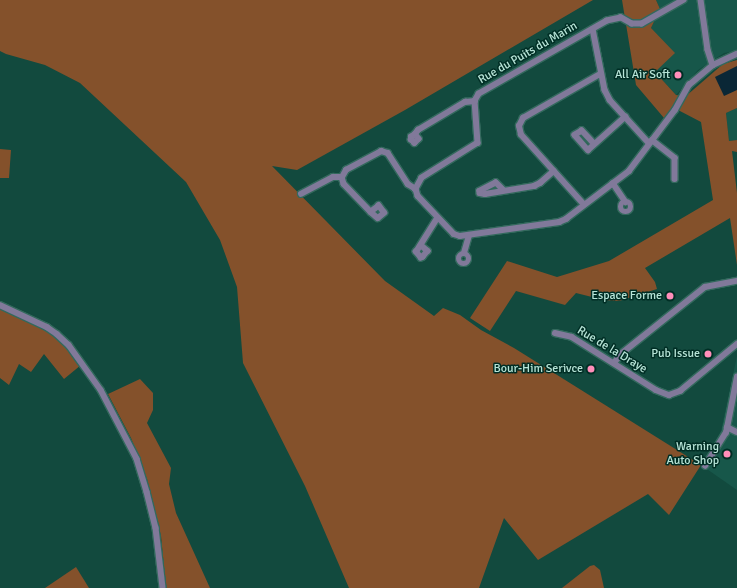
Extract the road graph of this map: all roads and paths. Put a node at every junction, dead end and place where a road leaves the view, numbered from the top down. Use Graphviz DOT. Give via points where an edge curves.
graph roads {
  1 [pos="684,0"];
  2 [pos="701,0"];
  3 [pos="593,29"];
  4 [pos="737,54"];
  5 [pos="713,65"];
  6 [pos="600,74"];
  7 [pos="475,101"];
  8 [pos="625,116"];
  9 [pos="415,134"];
  10 [pos="651,142"];
  11 [pos="594,144"];
  12 [pos="554,171"];
  13 [pos="342,177"];
  14 [pos="675,179"];
  15 [pos="613,183"];
  16 [pos="416,189"];
  17 [pos="503,190"];
  18 [pos="301,194"];
  19 [pos="626,202"];
  20 [pos="584,205"];
  21 [pos="372,212"];
  22 [pos="437,218"];
  23 [pos="469,236"];
  24 [pos="421,245"];
  25 [pos="464,253"];
  26 [pos="737,281"];
  27 [pos="0,305"];
  28 [pos="555,333"];
  29 [pos="737,344"];
  30 [pos="614,363"];
  31 [pos="737,377"];
  32 [pos="728,427"];
  33 [pos="737,432"];
  34 [pos="705,466"];
  35 [pos="163,588"];
  1 -- 3 [label="street, Rue du Puits du Marin" via="645,24 634,25 621,18 614,18"];
  2 -- 5 [label="street" via="708,50"];
  3 -- 6 [label="street"];
  3 -- 7 [label="street, Rue du Puits du Marin" via="478,94"];
  4 -- 5 [label="street"];
  5 -- 10 [label="street" via="686,88 675,110"];
  6 -- 8 [label="street" via="607,95"];
  6 -- 12 [label="street" via="520,121 521,135"];
  7 -- 9 [label="street" via="465,102"];
  7 -- 16 [label="street, Rue du Puits du Marin" via="478,143 422,178"];
  8 -- 10 [label="street"];
  8 -- 11 [label="street"];
  10 -- 14 [label="street" via="675,158"];
  10 -- 15 [label="street" via="629,171"];
  12 -- 17 [label="street" via="537,185"];
  12 -- 20 [label="street"];
  13 -- 16 [label="street" via="346,170 378,152 385,152 408,184"];
  13 -- 18 [label="street" via="333,177"];
  13 -- 21 [label="street" via="344,184"];
  15 -- 19 [label="street"];
  15 -- 20 [label="street"];
  16 -- 22 [label="street" via="418,196"];
  20 -- 23 [label="street" via="559,222"];
  22 -- 23 [label="street" via="456,236"];
  22 -- 24 [label="street"];
  23 -- 25 [label="street"];
  26 -- 30 [label="street" via="705,287 621,354"];
  27 -- 35 [label="street" via="57,334 69,345 101,390 137,459 156,528"];
  28 -- 30 [label="street, Rue de la Draye" via="572,337"];
  29 -- 30 [label="street, Rue de la Draye" via="680,391 669,395 656,390"];
  31 -- 32 [label="street"];
  32 -- 33 [label="street"];
  32 -- 34 [label="street"];
}
